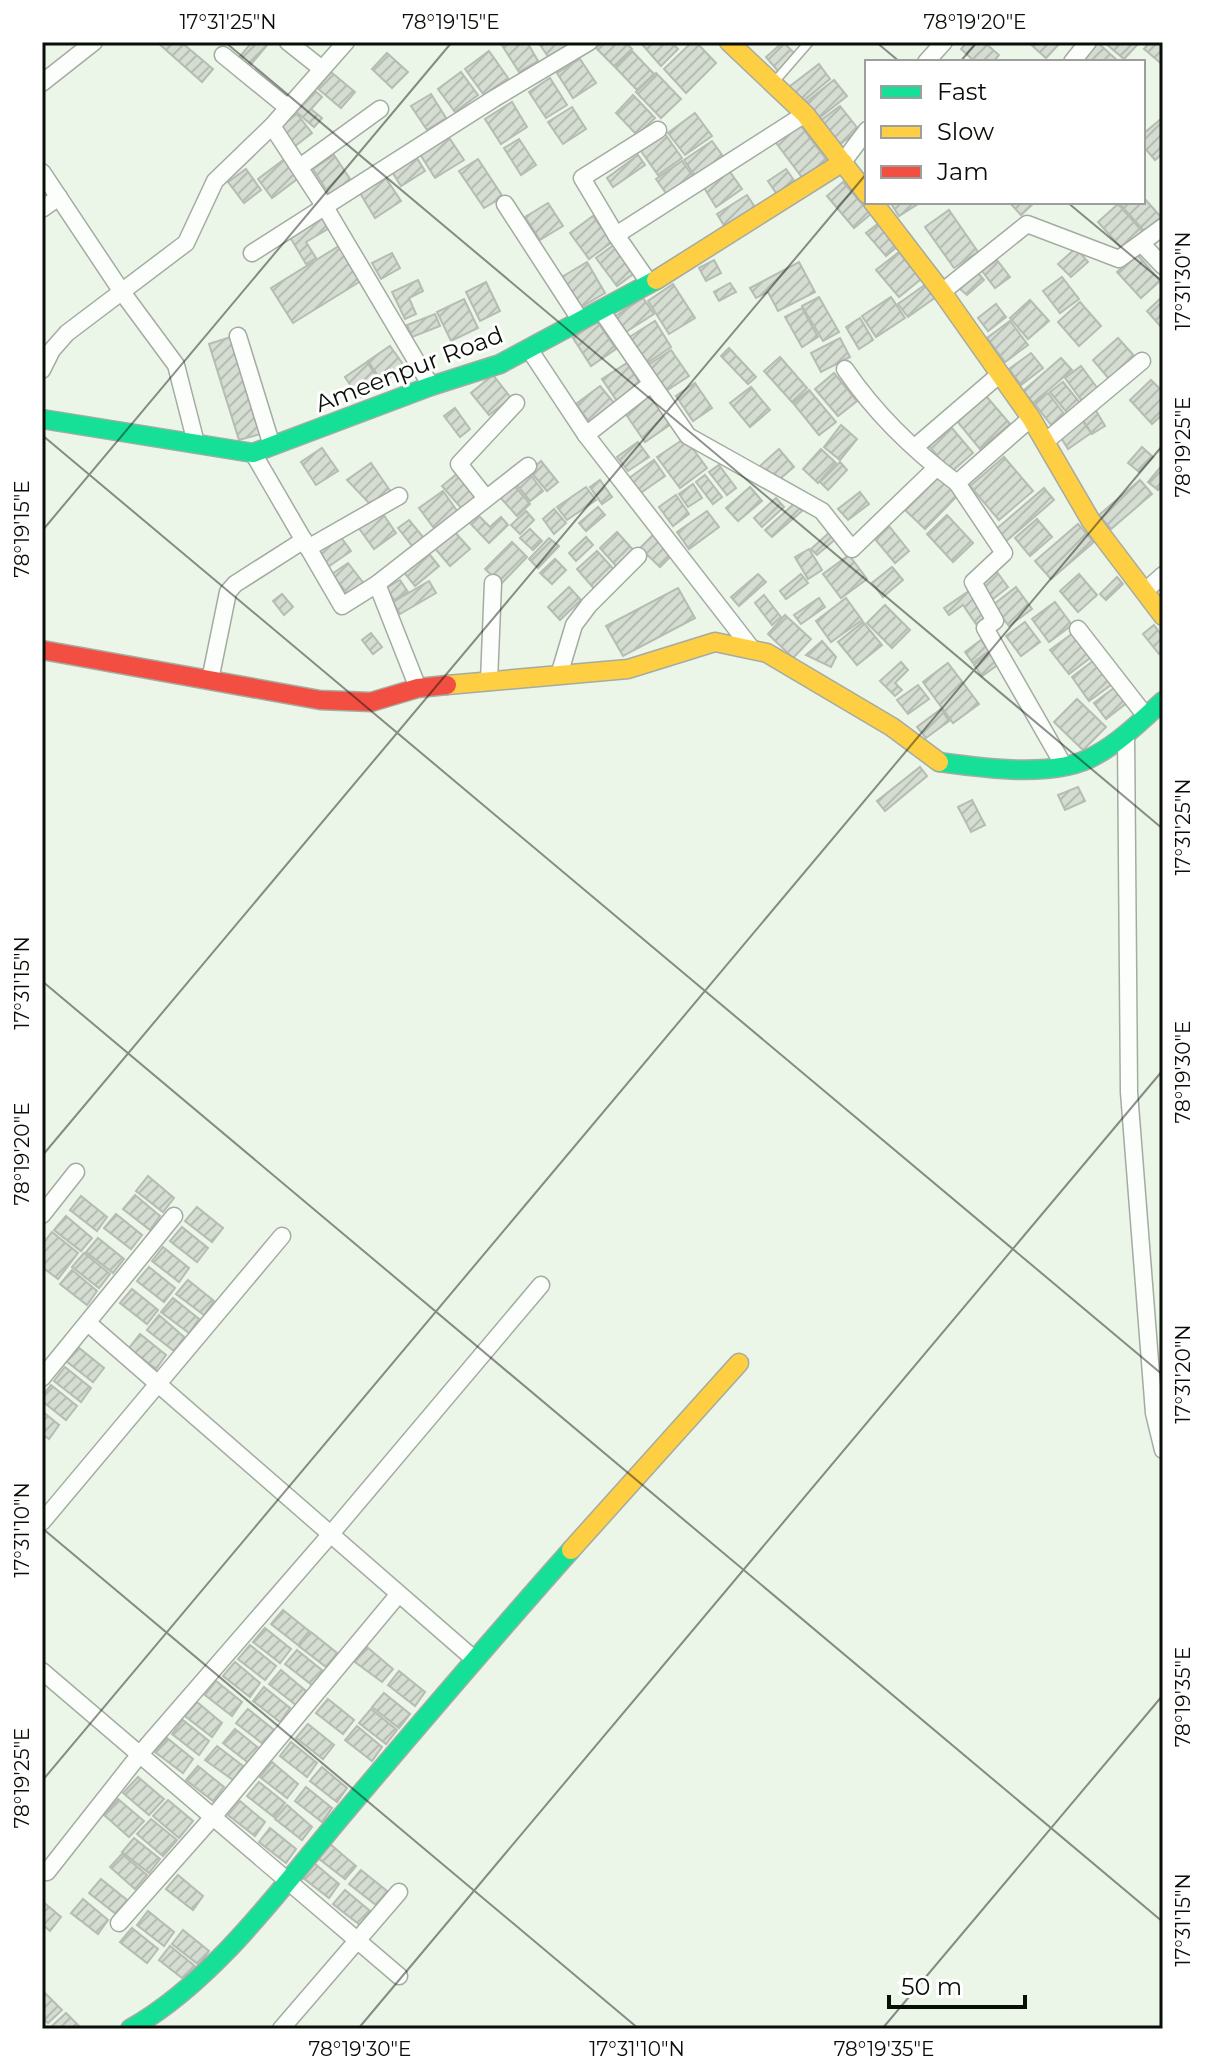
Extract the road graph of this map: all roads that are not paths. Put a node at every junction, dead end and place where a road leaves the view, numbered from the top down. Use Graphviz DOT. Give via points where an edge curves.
graph roads {
  1 [pos="94,42"];
  2 [pos="288,42"];
  3 [pos="346,42"];
  4 [pos="589,42"];
  5 [pos="729,42"];
  6 [pos="809,42"];
  7 [pos="944,42"];
  8 [pos="1088,42"];
  9 [pos="223,55"];
  10 [pos="928,60"];
  11 [pos="1074,60"];
  12 [pos="322,69"];
  13 [pos="42,83"];
  14 [pos="773,84"];
  15 [pos="288,108"];
  16 [pos="380,109"];
  17 [pos="805,114"];
  18 [pos="272,126"];
  19 [pos="658,130"];
  20 [pos="865,133"];
  21 [pos="843,162"];
  22 [pos="300,167"];
  23 [pos="42,172"];
  24 [pos="865,191"];
  25 [pos="59,197"];
  26 [pos="505,204"];
  27 [pos="875,204"];
  28 [pos="325,207"];
  29 [pos="42,209"];
  30 [pos="1163,227"];
  31 [pos="616,235"];
  32 [pos="1142,244"];
  33 [pos="252,253"];
  34 [pos="1163,266"];
  35 [pos="650,284"];
  36 [pos="122,292"];
  37 [pos="942,292"];
  38 [pos="601,310"];
  39 [pos="581,321"];
  40 [pos="238,336"];
  41 [pos="529,349"];
  42 [pos="1142,361"];
  43 [pos="845,369"];
  44 [pos="42,370"];
  45 [pos="1000,374"];
  46 [pos="651,384"];
  47 [pos="431,386"];
  48 [pos="516,403"];
  49 [pos="1031,418"];
  50 [pos="42,419"];
  51 [pos="586,435"];
  52 [pos="1045,442"];
  53 [pos="196,443"];
  54 [pos="272,446"];
  55 [pos="915,447"];
  56 [pos="253,453"];
  57 [pos="528,466"];
  58 [pos="936,468"];
  59 [pos="957,483"];
  60 [pos="399,496"];
  61 [pos="486,498"];
  62 [pos="306,544"];
  63 [pos="638,556"];
  64 [pos="1163,575"];
  65 [pos="493,583"];
  66 [pos="377,584"];
  67 [pos="1145,591"];
  68 [pos="1163,616"];
  69 [pos="1078,629"];
  70 [pos="752,649"];
  71 [pos="42,650"];
  72 [pos="559,675"];
  73 [pos="210,680"];
  74 [pos="489,681"];
  75 [pos="418,688"];
  76 [pos="1163,701"];
  77 [pos="1145,715"];
  78 [pos="1126,734"];
  79 [pos="1064,766"];
  80 [pos="76,1172"];
  81 [pos="42,1215"];
  82 [pos="174,1216"];
  83 [pos="282,1236"];
  84 [pos="541,1285"];
  85 [pos="88,1323"];
  86 [pos="739,1363"];
  87 [pos="42,1378"];
  88 [pos="159,1385"];
  89 [pos="1163,1450"];
  90 [pos="42,1522"];
  91 [pos="330,1535"];
  92 [pos="398,1595"];
  93 [pos="474,1659"];
  94 [pos="45,1680"];
  95 [pos="140,1754"];
  96 [pos="213,1817"];
  97 [pos="47,1872"];
  98 [pos="287,1881"];
  99 [pos="399,1892"];
  100 [pos="119,1923"];
  101 [pos="358,1940"];
  102 [pos="399,1976"];
  103 [pos="158,2013"];
  104 [pos="130,2029"];
  105 [pos="168,2029"];
  106 [pos="281,2029"];
  1 -- 13 [label="street"];
  2 -- 12 [label="street"];
  3 -- 12 [label="street"];
  4 -- 28 [label="street"];
  5 -- 14 [label="street"];
  6 -- 14 [label="lane"];
  7 -- 10 [label="street"];
  8 -- 11 [label="street"];
  9 -- 15 [label="street"];
  12 -- 15 [label="street"];
  14 -- 17 [label="street"];
  15 -- 18 [label="street"];
  16 -- 22 [label="street"];
  17 -- 21 [label="street"];
  17 -- 31 [label="street"];
  18 -- 22 [label="street"];
  18 -- 36 [label="street" via="215,181 186,243"];
  19 -- 31 [label="street" via="582,178"];
  20 -- 21 [label="street"];
  21 -- 24 [label="street"];
  21 -- 35 [label="street, Ameenpur Road"];
  22 -- 28 [label="street"];
  23 -- 25 [label="street"];
  25 -- 29 [label="street"];
  25 -- 36 [label="street"];
  26 -- 39 [label="street"];
  27 -- 37 [label="street"];
  28 -- 33 [label="street"];
  28 -- 47 [label="street"];
  30 -- 32 [label="street"];
  31 -- 35 [label="street"];
  32 -- 34 [label="street"];
  32 -- 37 [label="street" via="1119,259 1027,224"];
  35 -- 38 [label="street, Ameenpur Road"];
  36 -- 44 [label="street" via="67,333"];
  36 -- 53 [label="street" via="176,365"];
  37 -- 45 [label="street"];
  38 -- 39 [label="street, Ameenpur Road"];
  38 -- 46 [label="street"];
  39 -- 41 [label="street, Ameenpur Road"];
  40 -- 54 [label="street"];
  41 -- 47 [label="street, Ameenpur Road"];
  41 -- 51 [label="street"];
  42 -- 52 [label="street"];
  43 -- 55 [label="street" via="868,403"];
  45 -- 49 [label="street"];
  45 -- 55 [label="street"];
  46 -- 51 [label="street"];
  46 -- 58 [label="street" via="688,436 822,511 852,549"];
  47 -- 54 [label="street, Ameenpur Road"];
  48 -- 61 [label="street" via="459,464"];
  49 -- 52 [label="street"];
  49 -- 59 [label="street"];
  50 -- 53 [label="street"];
  51 -- 70 [label="street"];
  52 -- 67 [label="street" via="1091,521"];
  53 -- 56 [label="street"];
  54 -- 56 [label="street, Ameenpur Road"];
  55 -- 58 [label="street"];
  56 -- 62 [label="street"];
  57 -- 61 [label="street"];
  58 -- 59 [label="street"];
  59 -- 79 [label="street" via="1004,553 973,582 995,621 985,628"];
  60 -- 62 [label="street"];
  61 -- 66 [label="street"];
  62 -- 66 [label="street" via="342,606"];
  62 -- 73 [label="street" via="228,592"];
  63 -- 72 [label="street" via="574,625"];
  64 -- 67 [label="street"];
  65 -- 74 [label="street"];
  66 -- 75 [label="street"];
  67 -- 68 [label="street"];
  69 -- 77 [label="street"];
  70 -- 72 [label="street" via="715,642 628,669"];
  70 -- 79 [label="street" via="892,727 938,762 1002,771"];
  71 -- 73 [label="street"];
  72 -- 74 [label="street"];
  73 -- 75 [label="street" via="320,700 371,702"];
  74 -- 75 [label="street"];
  76 -- 77 [label="street"];
  77 -- 78 [label="street"];
  78 -- 79 [label="street" via="1094,757"];
  78 -- 89 [label="street" via="1129,1092 1154,1413"];
  80 -- 81 [label="street"];
  82 -- 85 [label="street"];
  83 -- 88 [label="street"];
  84 -- 91 [label="street"];
  85 -- 87 [label="street"];
  85 -- 88 [label="street"];
  86 -- 93 [label="street"];
  88 -- 90 [label="street"];
  88 -- 91 [label="street"];
  91 -- 92 [label="street"];
  91 -- 95 [label="street"];
  92 -- 93 [label="street"];
  92 -- 96 [label="street"];
  93 -- 98 [label="street"];
  94 -- 95 [label="street"];
  95 -- 96 [label="street"];
  95 -- 97 [label="street"];
  96 -- 98 [label="street"];
  96 -- 100 [label="street"];
  98 -- 101 [label="street"];
  98 -- 103 [label="street" via="208,1970"];
  99 -- 101 [label="street"];
  101 -- 102 [label="street"];
  101 -- 106 [label="street"];
  103 -- 104 [label="street"];
  103 -- 105 [label="street"];
}
